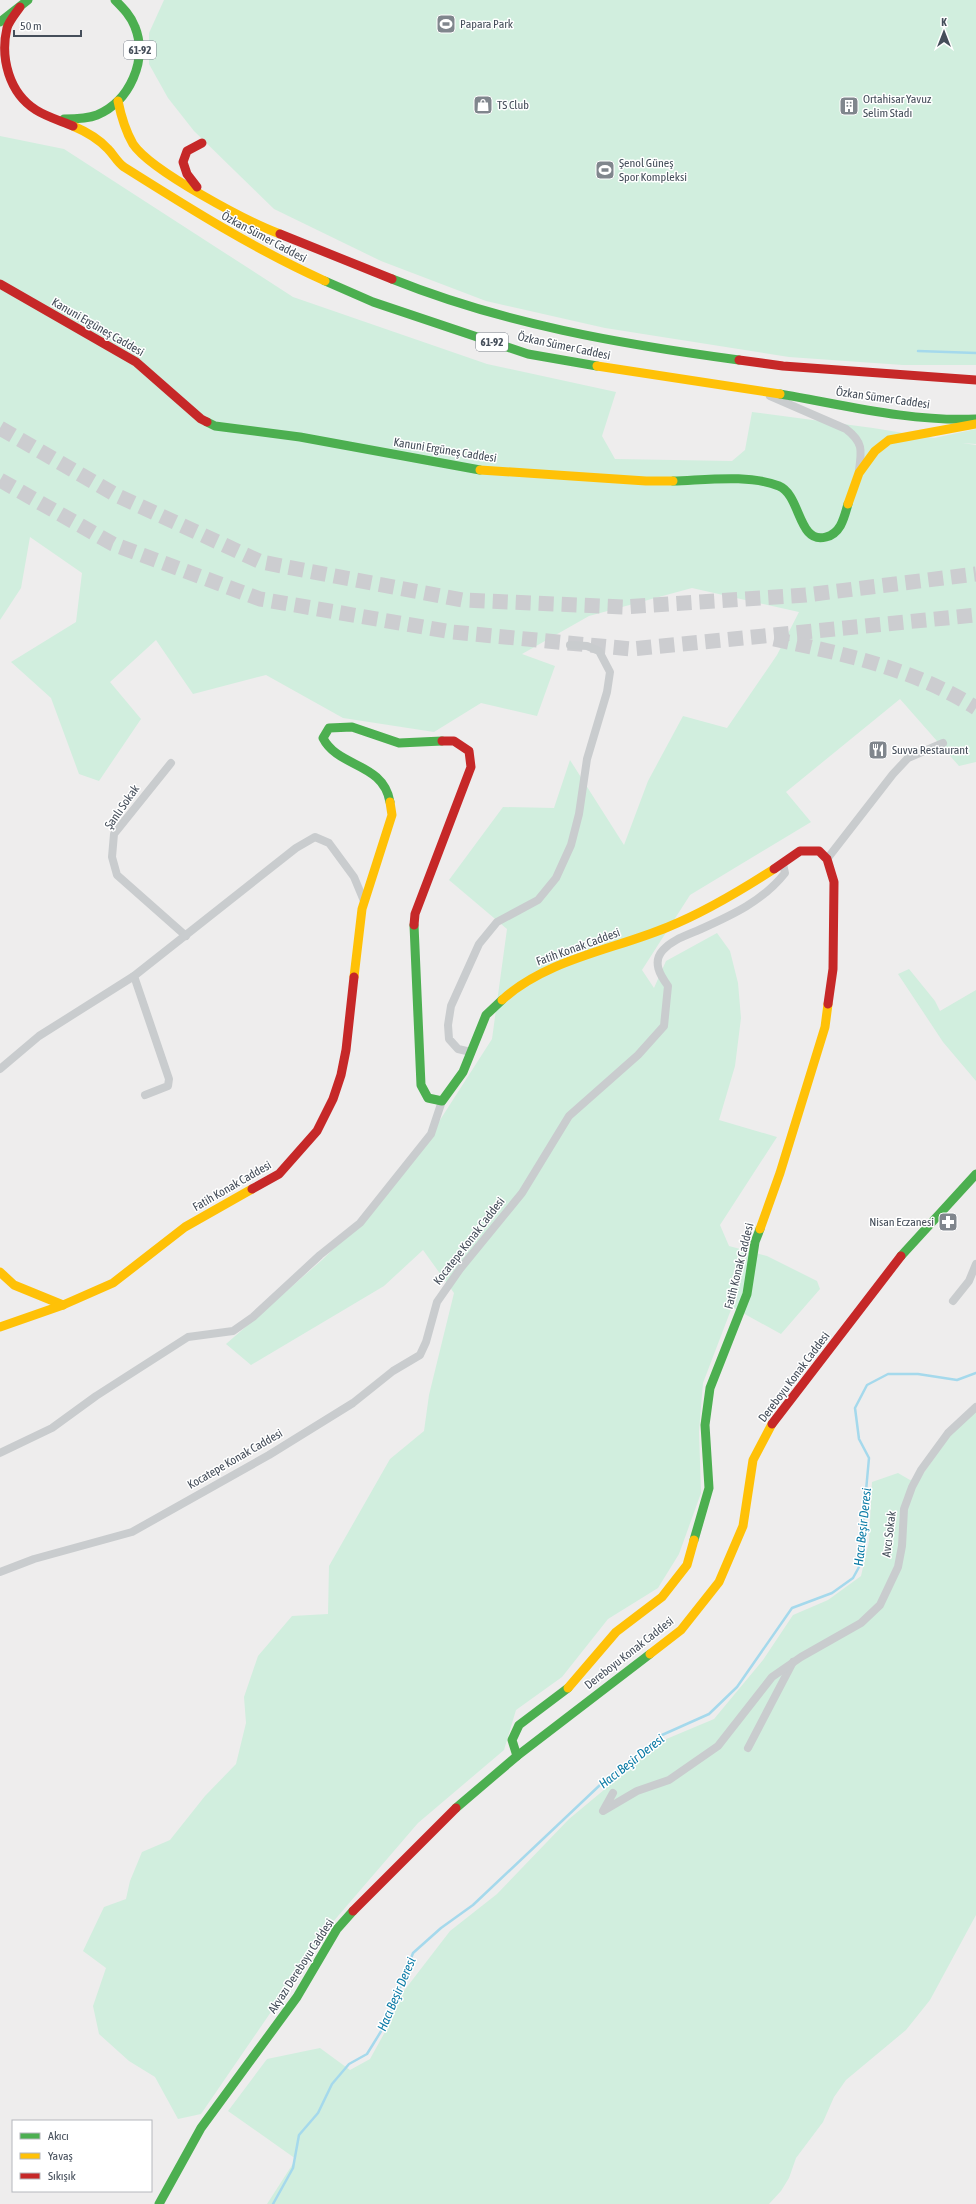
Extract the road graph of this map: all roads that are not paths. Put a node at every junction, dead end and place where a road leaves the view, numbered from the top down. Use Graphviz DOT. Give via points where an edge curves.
graph roads {
  1 [pos="28,0"];
  2 [pos="115,0"];
  3 [pos="20,7"];
  4 [pos="0,22"];
  5 [pos="3,72"];
  6 [pos="118,101"];
  7 [pos="58,118"];
  8 [pos="202,142"];
  9 [pos="203,195"];
  10 [pos="0,284"];
  11 [pos="976,380"];
  12 [pos="752,389"];
  13 [pos="976,419"];
  14 [pos="976,424"];
  15 [pos="859,473"];
  16 [pos="570,645"];
  17 [pos="943,744"];
  18 [pos="171,763"];
  19 [pos="827,859"];
  20 [pos="783,864"];
  21 [pos="364,901"];
  22 [pos="186,936"];
  23 [pos="134,976"];
  24 [pos="471,1052"];
  25 [pos="0,1069"];
  26 [pos="145,1096"];
  27 [pos="442,1101"];
  28 [pos="976,1174"];
  29 [pos="976,1264"];
  30 [pos="0,1272"];
  31 [pos="953,1301"];
  32 [pos="64,1305"];
  33 [pos="0,1327"];
  34 [pos="976,1407"];
  35 [pos="0,1453"];
  36 [pos="0,1572"];
  37 [pos="793,1662"];
  38 [pos="748,1748"];
  39 [pos="517,1756"];
  40 [pos="613,1793"];
  41 [pos="160,2204"];
  1 -- 3 [label="main road, Özkan Sümer Caddesi / 61-92"];
  2 -- 6 [label="main road, Özkan Sümer Caddesi / 61-92" via="133,22 139,43 139,64 134,78"];
  3 -- 4 [label="main road, Özkan Sümer Caddesi / 61-92"];
  3 -- 5 [label="main road, Özkan Sümer Caddesi / 61-92" via="8,28 4,43"];
  5 -- 7 [label="main road, Özkan Sümer Caddesi / 61-92" via="18,95 36,110"];
  6 -- 7 [label="main road, Özkan Sümer Caddesi / 61-92" via="101,113 80,119"];
  6 -- 9 [label="main road, Özkan Sümer Caddesi / 61-92" via="124,124 134,145 155,164"];
  7 -- 12 [label="main road, Özkan Sümer Caddesi / 61-92" via="90,133 120,164 214,224 292,266 373,302 528,354 659,377"];
  8 -- 9 [label="main road" via="191,146 182,163 187,176"];
  9 -- 11 [label="main road, Özkan Sümer Caddesi / 61-92" via="254,224 358,266 437,297 533,325 664,350 783,366"];
  10 -- 15 [label="main road, Kanuni Ergüneş Caddesi" via="136,362 201,419 215,426 300,437 473,470 646,481 759,480 781,487 797,508 805,529 813,537 820,539 834,535 841,526"];
  12 -- 13 [label="main road, Özkan Sümer Caddesi / 61-92" via="875,410 951,420"];
  12 -- 15 [label="street" via="846,429 857,437 862,452"];
  14 -- 15 [label="main road, Kanuni Ergüneş Caddesi" via="889,440 875,451"];
  16 -- 24 [label="street" via="587,646 599,651 610,672 607,692 587,759 579,814 571,845 556,878 538,900 497,922 479,944 451,1006 448,1025 449,1039 458,1049"];
  17 -- 19 [label="street" via="908,758"];
  18 -- 22 [label="street, Şanlı Sokak" via="114,834 112,858 117,875"];
  19 -- 20 [label="main road, Fatih Konak Caddesi" via="819,851 800,851"];
  19 -- 39 [label="main road, Fatih Konak Caddesi" via="834,882 833,969 825,1028 780,1173 755,1242 747,1294 710,1388 705,1425 709,1488 687,1565 662,1597 616,1632 572,1685 519,1725 512,1740"];
  20 -- 24 [label="main road, Fatih Konak Caddesi" via="733,895 668,927 540,973 513,990 486,1015"];
  20 -- 36 [label="street, Kocatepe Konak Caddesi" via="785,873 758,900 730,916 676,940 662,950 657,964 660,975 668,986 664,1026 638,1056 569,1116 522,1192 437,1302 420,1355 393,1371 346,1407 132,1532 34,1559"];
  21 -- 22 [label="street" via="354,877 329,843 315,837 296,848"];
  21 -- 27 [label="main road, Fatih Konak Caddesi" via="392,815 388,791 376,775 328,748 323,738 329,728 352,727 399,743 454,741 469,751 471,767 415,914 413,936 421,1084 428,1098"];
  21 -- 32 [label="main road, Fatih Konak Caddesi" via="341,1075 333,1099 317,1130 279,1174 185,1227 113,1283"];
  22 -- 23 [label="street"];
  23 -- 25 [label="street" via="39,1036"];
  23 -- 26 [label="street" via="169,1079 168,1086"];
  24 -- 27 [label="main road, Fatih Konak Caddesi" via="463,1072"];
  27 -- 35 [label="street" via="430,1134 360,1223 320,1255 253,1317 233,1331 188,1337 96,1396 52,1428"];
  28 -- 39 [label="main road, Dereboyu Konak Caddesi" via="902,1255 771,1425 753,1460 743,1526 719,1582 681,1630"];
  29 -- 31 [label="street" via="969,1281"];
  30 -- 32 [label="main road" via="14,1285"];
  32 -- 33 [label="main road, Fatih Konak Caddesi"];
  34 -- 37 [label="street, Avcı Sokak" via="948,1433 912,1487 904,1509 898,1567 880,1605 861,1623"];
  37 -- 38 [label="street"];
  37 -- 40 [label="street, Avcı Sokak" via="772,1677 718,1746 669,1780 637,1791 603,1811"];
  39 -- 41 [label="main road, Akyazı Dereboyu Caddesi" via="459,1805 337,1929 297,1997 201,2128"];
}
